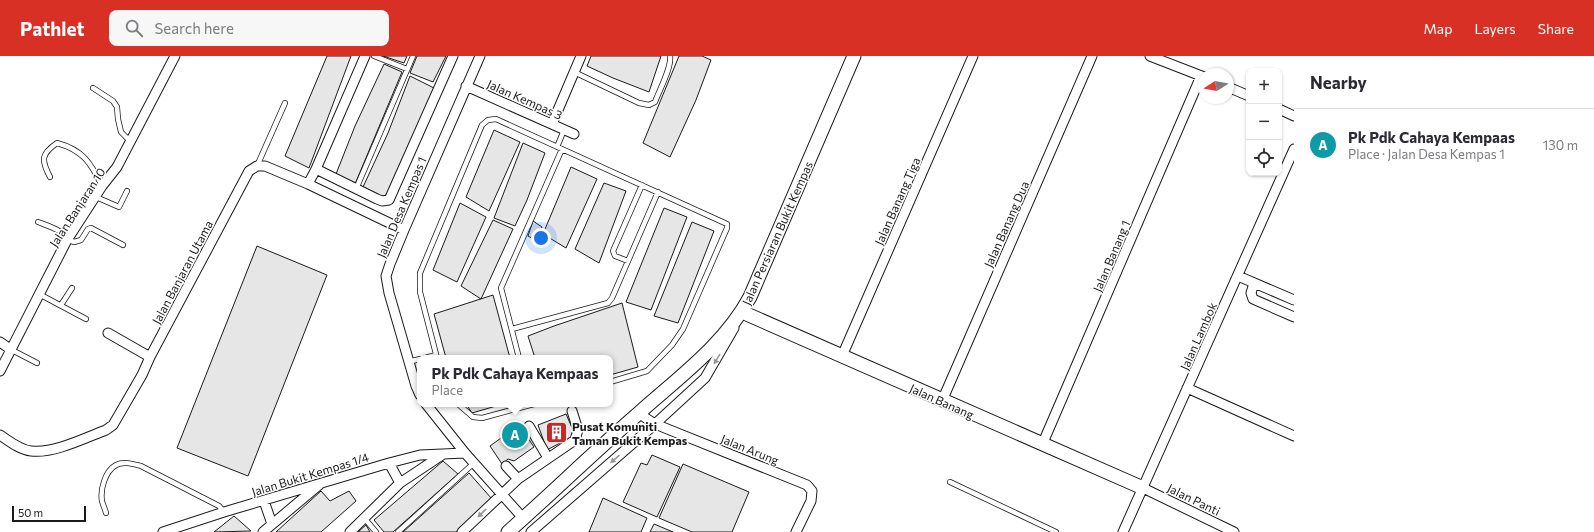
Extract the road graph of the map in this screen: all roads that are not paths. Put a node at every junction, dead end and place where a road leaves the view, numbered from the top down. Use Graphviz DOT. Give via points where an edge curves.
graph roads {
  1 [pos="175,56"];
  2 [pos="365,56"];
  3 [pos="374,56"];
  4 [pos="413,56"];
  5 [pos="453,56"];
  6 [pos="480,56"];
  7 [pos="581,56"];
  8 [pos="670,56"];
  9 [pos="854,56"];
  10 [pos="974,56"];
  11 [pos="1092,56"];
  12 [pos="1150,56"];
  13 [pos="407,69"];
  14 [pos="574,72"];
  15 [pos="1198,74"];
  16 [pos="1198,85"];
  17 [pos="466,86"];
  18 [pos="93,88"];
  19 [pos="1234,90"];
  20 [pos="1246,95"];
  21 [pos="285,103"];
  22 [pos="1282,110"];
  23 [pos="1294,116"];
  24 [pos="552,124"];
  25 [pos="564,130"];
  26 [pos="574,134"];
  27 [pos="131,142"];
  28 [pos="557,147"];
  29 [pos="562,149"];
  30 [pos="1294,149"];
  31 [pos="256,166"];
  32 [pos="1290,168"];
  33 [pos="316,169"];
  34 [pos="50,177"];
  35 [pos="308,184"];
  36 [pos="642,185"];
  37 [pos="102,186"];
  38 [pos="356,189"];
  39 [pos="127,191"];
  40 [pos="658,192"];
  41 [pos="96,197"];
  42 [pos="38,222"];
  43 [pos="404,230"];
  44 [pos="67,240"];
  45 [pos="123,245"];
  46 [pos="628,261"];
  47 [pos="1238,276"];
  48 [pos="1254,283"];
  49 [pos="72,288"];
  50 [pos="39,294"];
  51 [pos="1294,300"];
  52 [pos="61,305"];
  53 [pos="742,312"];
  54 [pos="1294,317"];
  55 [pos="86,319"];
  56 [pos="512,329"];
  57 [pos="108,333"];
  58 [pos="0,342"];
  59 [pos="10,349"];
  60 [pos="436,355"];
  61 [pos="518,355"];
  62 [pos="842,356"];
  63 [pos="150,357"];
  64 [pos="417,360"];
  65 [pos="408,362"];
  66 [pos="37,363"];
  67 [pos="0,371"];
  68 [pos="613,381"];
  69 [pos="417,384"];
  70 [pos="1187,388"];
  71 [pos="942,401"];
  72 [pos="428,407"];
  73 [pos="461,407"];
  74 [pos="522,407"];
  75 [pos="572,411"];
  76 [pos="638,413"];
  77 [pos="655,424"];
  78 [pos="529,426"];
  79 [pos="0,435"];
  80 [pos="1294,436"];
  81 [pos="1042,445"];
  82 [pos="465,453"];
  83 [pos="442,455"];
  84 [pos="548,458"];
  85 [pos="389,463"];
  86 [pos="474,463"];
  87 [pos="506,466"];
  88 [pos="518,479"];
  89 [pos="950,482"];
  90 [pos="322,483"];
  91 [pos="400,483"];
  92 [pos="1143,488"];
  93 [pos="502,493"];
  94 [pos="264,501"];
  95 [pos="224,512"];
  96 [pos="106,513"];
  97 [pos="523,518"];
  98 [pos="365,519"];
  99 [pos="272,524"];
  100 [pos="174,530"];
  101 [pos="163,532"];
  102 [pos="263,532"];
  103 [pos="350,532"];
  104 [pos="376,532"];
  105 [pos="398,532"];
  106 [pos="462,532"];
  107 [pos="508,532"];
  108 [pos="531,532"];
  109 [pos="796,532"];
  110 [pos="1056,532"];
  111 [pos="1123,532"];
  112 [pos="1234,532"];
  1 -- 27 [label="street, Jalan Banjaran 10"];
  2 -- 33 [label="street"];
  3 -- 13 [label="lane"];
  4 -- 13 [label="lane"];
  5 -- 38 [label="street" via="389,200 382,201"];
  6 -- 17 [label="street, Jalan Desa Kempas 1"];
  7 -- 14 [label="street"];
  8 -- 14 [label="lane" via="671,60 655,102 649,105 639,103"];
  9 -- 53 [label="street, Jalan Persiaran Bukit Kempas"];
  10 -- 62 [label="street, Jalan Banang Tiga"];
  11 -- 71 [label="street, Jalan Banang Dua"];
  12 -- 15 [label="street"];
  13 -- 38 [label="lane"];
  14 -- 24 [label="street"];
  16 -- 81 [label="street, Jalan Banang 1"];
  17 -- 24 [label="street, Jalan Kempas 3"];
  17 -- 43 [label="street, Jalan Desa Kempas 1"];
  18 -- 27 [label="lane" via="114,101 121,132"];
  19 -- 20 [label="street"];
  21 -- 31 [label="lane"];
  22 -- 23 [label="street"];
  24 -- 25 [label="street, Jalan Kempas 3"];
  25 -- 26 [label="street, Jalan Kempas 3"];
  25 -- 28 [label="lane"];
  27 -- 37 [label="street, Jalan Banjaran 10" via="117,167"];
  28 -- 29 [label="lane"];
  28 -- 60 [label="lane" via="496,119 488,120 482,125 420,273 420,292"];
  29 -- 36 [label="lane"];
  29 -- 56 [label="lane" via="501,288"];
  30 -- 32 [label="street, Jalan Lambok"];
  31 -- 35 [label="street" via="265,166"];
  31 -- 63 [label="street, Jalan Banjaran Utama" via="249,171"];
  32 -- 47 [label="street, Jalan Lambok"];
  33 -- 35 [label="street"];
  33 -- 38 [label="street"];
  34 -- 37 [label="lane" via="44,165 45,156 50,148 58,143 70,146 85,158"];
  35 -- 43 [label="street"];
  36 -- 40 [label="lane"];
  36 -- 46 [label="lane" via="613,252 615,256"];
  37 -- 41 [label="street, Jalan Banjaran 10"];
  39 -- 41 [label="lane" via="119,207"];
  40 -- 46 [label="lane"];
  40 -- 68 [label="lane" via="725,222 727,228 683,329 672,345 647,371"];
  41 -- 44 [label="street, Jalan Banjaran 10"];
  42 -- 44 [label="lane" via="61,232"];
  43 -- 65 [label="street, Jalan Desa Kempas 1" via="386,276 388,293"];
  44 -- 45 [label="lane" via="81,240 91,228"];
  44 -- 50 [label="street, Jalan Banjaran 10"];
  46 -- 56 [label="lane" via="608,303"];
  47 -- 48 [label="street"];
  47 -- 70 [label="street, Jalan Lambok"];
  48 -- 51 [label="street"];
  48 -- 54 [label="street" via="1251,292 1253,299"];
  49 -- 52 [label="lane"];
  50 -- 52 [label="lane"];
  50 -- 59 [label="street, Jalan Banjaran 10"];
  52 -- 55 [label="lane"];
  53 -- 62 [label="street, Jalan Banang"];
  53 -- 76 [label="street, Jalan Persiaran Bukit Kempas" via="700,360"];
  53 -- 77 [label="street, one-way" via="705,378"];
  56 -- 61 [label="lane"];
  57 -- 63 [label="street"];
  58 -- 59 [label="street"];
  59 -- 66 [label="lane"];
  59 -- 67 [label="street, Jalan Banjaran 10"];
  62 -- 71 [label="street, Jalan Banang"];
  63 -- 79 [label="street, Jalan Banjaran Utama" via="118,419 106,430 47,451 20,448"];
  64 -- 65 [label="lane"];
  65 -- 69 [label="street, Jalan Desa Kempas 1"];
  70 -- 80 [label="street"];
  70 -- 92 [label="street, Jalan Lambok"];
  71 -- 81 [label="street, Jalan Banang"];
  72 -- 82 [label="street"];
  73 -- 74 [label="lane" via="473,417 482,418"];
  75 -- 84 [label="street" via="578,430 575,440"];
  76 -- 77 [label="street, Jalan Arung"];
  76 -- 97 [label="street, Jalan Persiaran Bukit Kempas"];
  77 -- 108 [label="street, one-way"];
  77 -- 109 [label="street, Jalan Arung" via="808,485 812,491 811,501"];
  78 -- 84 [label="street"];
  81 -- 92 [label="street, Jalan Banang"];
  82 -- 83 [label="street, Jalan Bukit Kempas 1/4"];
  82 -- 86 [label="street"];
  83 -- 85 [label="street, Jalan Bukit Kempas 1/4" via="420,455"];
  83 -- 91 [label="street"];
  84 -- 88 [label="street"];
  85 -- 90 [label="street, Jalan Bukit Kempas 1/4"];
  85 -- 91 [label="street"];
  86 -- 93 [label="street"];
  86 -- 105 [label="lane"];
  87 -- 88 [label="street"];
  88 -- 93 [label="street"];
  89 -- 110 [label="lane"];
  90 -- 94 [label="street, Jalan Bukit Kempas 1/4"];
  90 -- 99 [label="street"];
  91 -- 98 [label="street"];
  92 -- 111 [label="street, Jalan Lambok"];
  92 -- 112 [label="street, Jalan Panti"];
  93 -- 97 [label="street"];
  93 -- 106 [label="street, one-way"];
  94 -- 95 [label="street, Jalan Bukit Kempas 1/4"];
  94 -- 99 [label="street"];
  95 -- 96 [label="lane" via="219,506 141,466 129,463 116,465 108,474 102,489"];
  95 -- 100 [label="street, Jalan Bukit Kempas 1/4"];
  97 -- 107 [label="street, Jalan Persiaran Bukit Kempas"];
  98 -- 103 [label="street"];
  98 -- 104 [label="lane"];
  99 -- 102 [label="street"];
  100 -- 101 [label="street, Jalan Bukit Kempas 1/4"];
}
